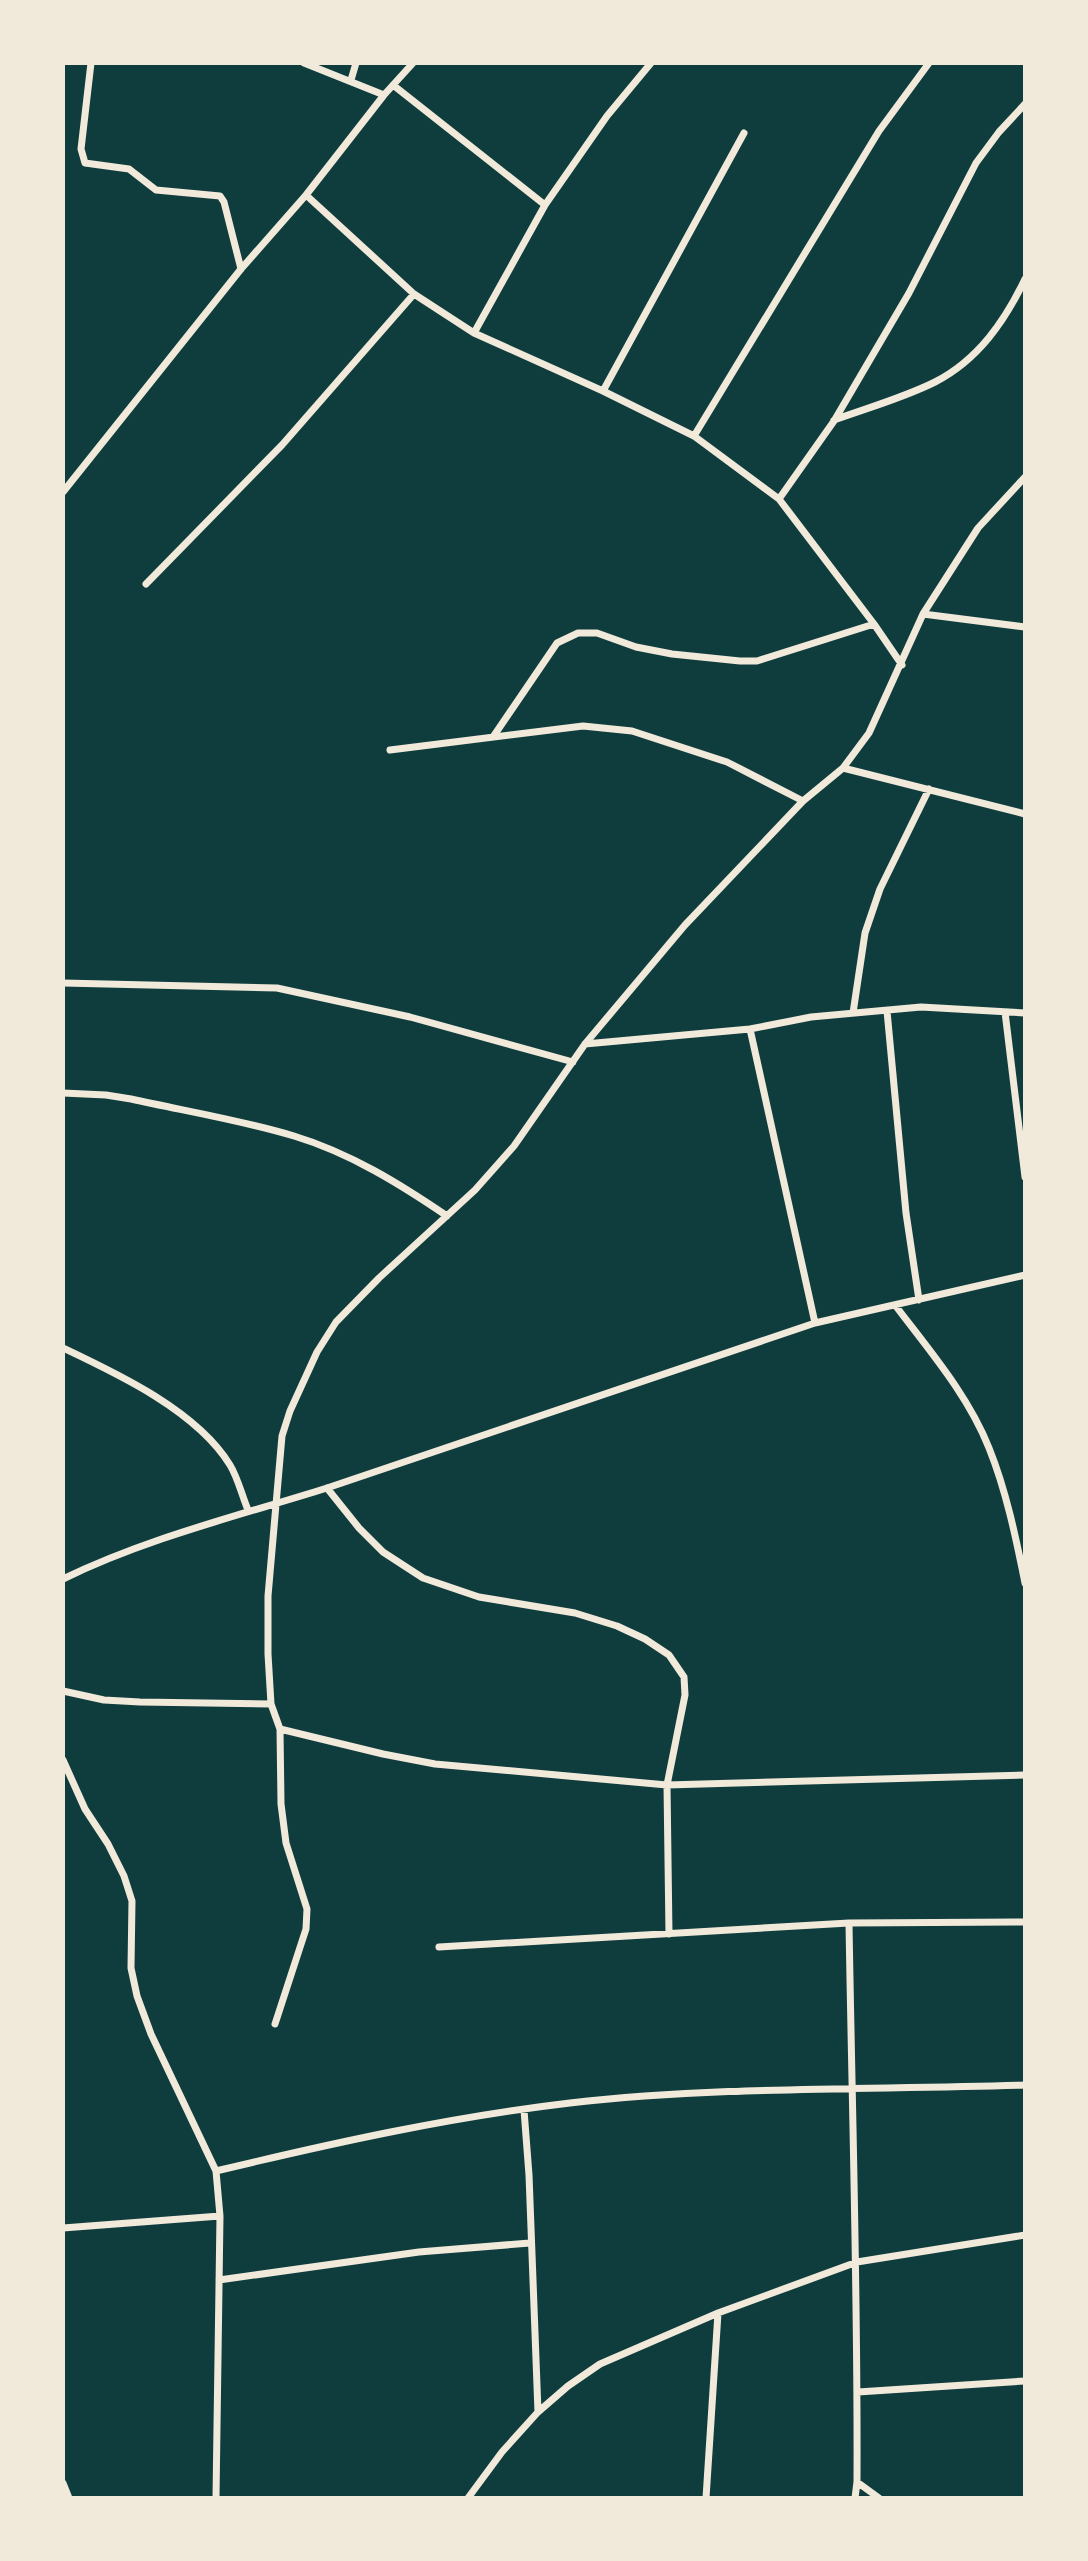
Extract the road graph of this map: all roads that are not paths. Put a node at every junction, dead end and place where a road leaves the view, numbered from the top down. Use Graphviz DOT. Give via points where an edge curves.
graph roads {
  1 [pos="91,63"];
  2 [pos="304,63"];
  3 [pos="356,63"];
  4 [pos="413,63"];
  5 [pos="652,63"];
  6 [pos="929,63"];
  7 [pos="351,80"];
  8 [pos="393,85"];
  9 [pos="384,94"];
  10 [pos="1025,104"];
  11 [pos="744,133"];
  12 [pos="306,195"];
  13 [pos="545,205"];
  14 [pos="241,269"];
  15 [pos="1025,279"];
  16 [pos="414,294"];
  17 [pos="474,333"];
  18 [pos="603,391"];
  19 [pos="834,421"];
  20 [pos="694,436"];
  21 [pos="1025,477"];
  22 [pos="63,492"];
  23 [pos="779,499"];
  24 [pos="146,584"];
  25 [pos="923,614"];
  26 [pos="874,624"];
  27 [pos="1025,626"];
  28 [pos="902,665"];
  29 [pos="494,737"];
  30 [pos="390,750"];
  31 [pos="843,768"];
  32 [pos="929,789"];
  33 [pos="803,801"];
  34 [pos="1025,814"];
  35 [pos="63,983"];
  36 [pos="887,1011"];
  37 [pos="1005,1012"];
  38 [pos="853,1013"];
  39 [pos="1025,1013"];
  40 [pos="750,1029"];
  41 [pos="585,1044"];
  42 [pos="573,1062"];
  43 [pos="63,1093"];
  44 [pos="1025,1177"];
  45 [pos="447,1216"];
  46 [pos="1025,1275"];
  47 [pos="919,1300"];
  48 [pos="895,1305"];
  49 [pos="815,1323"];
  50 [pos="63,1348"];
  51 [pos="327,1488"];
  52 [pos="276,1504"];
  53 [pos="248,1510"];
  54 [pos="63,1579"];
  55 [pos="1025,1583"];
  56 [pos="63,1691"];
  57 [pos="271,1704"];
  58 [pos="280,1729"];
  59 [pos="63,1760"];
  60 [pos="1025,1775"];
  61 [pos="667,1785"];
  62 [pos="1025,1922"];
  63 [pos="849,1923"];
  64 [pos="669,1934"];
  65 [pos="439,1947"];
  66 [pos="275,2024"];
  67 [pos="1025,2085"];
  68 [pos="852,2089"];
  69 [pos="524,2110"];
  70 [pos="216,2171"];
  71 [pos="220,2216"];
  72 [pos="63,2228"];
  73 [pos="1025,2235"];
  74 [pos="530,2243"];
  75 [pos="857,2262"];
  76 [pos="219,2280"];
  77 [pos="718,2312"];
  78 [pos="1025,2381"];
  79 [pos="858,2392"];
  80 [pos="538,2412"];
  81 [pos="858,2482"];
  82 [pos="63,2483"];
  83 [pos="69,2498"];
  84 [pos="216,2498"];
  85 [pos="468,2498"];
  86 [pos="706,2498"];
  87 [pos="855,2498"];
  88 [pos="879,2498"];
  1 -- 14 [label="street" via="81,149 85,163 129,169 156,190 220,196"];
  2 -- 7 [label="street"];
  3 -- 7 [label="street"];
  4 -- 8 [label="street"];
  5 -- 13 [label="street" via="607,116"];
  6 -- 20 [label="street" via="878,131"];
  7 -- 9 [label="street"];
  8 -- 9 [label="street"];
  8 -- 13 [label="street"];
  9 -- 12 [label="street"];
  10 -- 19 [label="street" via="976,163 915,282"];
  11 -- 18 [label="street"];
  12 -- 14 [label="street"];
  12 -- 16 [label="street"];
  13 -- 17 [label="street"];
  14 -- 22 [label="street"];
  15 -- 19 [label="street" via="995,332 967,360 935,382"];
  16 -- 17 [label="street"];
  16 -- 24 [label="street" via="282,444"];
  17 -- 18 [label="street"];
  18 -- 20 [label="street"];
  19 -- 23 [label="street"];
  20 -- 23 [label="street"];
  21 -- 25 [label="street" via="978,528"];
  23 -- 26 [label="street"];
  25 -- 27 [label="street"];
  25 -- 28 [label="street"];
  26 -- 28 [label="street"];
  26 -- 29 [label="street" via="740,662 673,654 578,632 557,643"];
  28 -- 31 [label="street" via="869,733"];
  29 -- 30 [label="street"];
  29 -- 33 [label="street" via="583,726 632,731 727,762"];
  31 -- 32 [label="street"];
  31 -- 33 [label="street"];
  32 -- 34 [label="street"];
  32 -- 38 [label="street" via="880,889 865,933"];
  33 -- 41 [label="street" via="685,925"];
  35 -- 42 [label="street" via="277,988 410,1017"];
  36 -- 37 [label="street" via="921,1007"];
  36 -- 38 [label="street"];
  36 -- 47 [label="street"];
  37 -- 39 [label="street"];
  37 -- 44 [label="street"];
  38 -- 40 [label="street"];
  40 -- 41 [label="street"];
  40 -- 49 [label="street"];
  41 -- 42 [label="street"];
  42 -- 45 [label="street" via="514,1146"];
  43 -- 45 [label="street" via="131,1098 293,1136 379,1172"];
  45 -- 52 [label="street" via="336,1322 317,1352 282,1436"];
  46 -- 47 [label="street"];
  47 -- 48 [label="street"];
  48 -- 49 [label="street"];
  48 -- 55 [label="street" via="950,1378 989,1448"];
  49 -- 51 [label="street"];
  50 -- 53 [label="street" via="163,1401 209,1439 231,1466"];
  51 -- 52 [label="street"];
  51 -- 61 [label="street" via="383,1552 423,1578 479,1597 575,1613 617,1626 668,1655 684,1677 685,1695"];
  52 -- 53 [label="street"];
  52 -- 57 [label="street" via="268,1596"];
  53 -- 54 [label="street" via="108,1558"];
  56 -- 57 [label="street" via="128,1701"];
  57 -- 58 [label="street"];
  58 -- 61 [label="street" via="435,1764"];
  58 -- 66 [label="street" via="286,1843 307,1909 306,1929"];
  59 -- 70 [label="street" via="124,1876 132,1901 131,1968 137,1996"];
  60 -- 61 [label="street"];
  61 -- 64 [label="street"];
  62 -- 63 [label="street"];
  63 -- 64 [label="street"];
  63 -- 68 [label="street"];
  64 -- 65 [label="street"];
  67 -- 68 [label="street"];
  68 -- 69 [label="street" via="676,2095"];
  68 -- 75 [label="street"];
  69 -- 70 [label="street" via="422,2125"];
  69 -- 74 [label="street"];
  70 -- 71 [label="street"];
  71 -- 72 [label="street"];
  71 -- 76 [label="street"];
  73 -- 75 [label="street"];
  74 -- 76 [label="street" via="419,2252"];
  74 -- 80 [label="street"];
  75 -- 77 [label="street"];
  75 -- 79 [label="street"];
  76 -- 84 [label="street"];
  77 -- 80 [label="street" via="600,2364"];
  77 -- 86 [label="street"];
  78 -- 79 [label="street"];
  79 -- 81 [label="street"];
  80 -- 85 [label="street"];
  81 -- 87 [label="street"];
  81 -- 88 [label="street"];
  82 -- 83 [label="street"];
}
